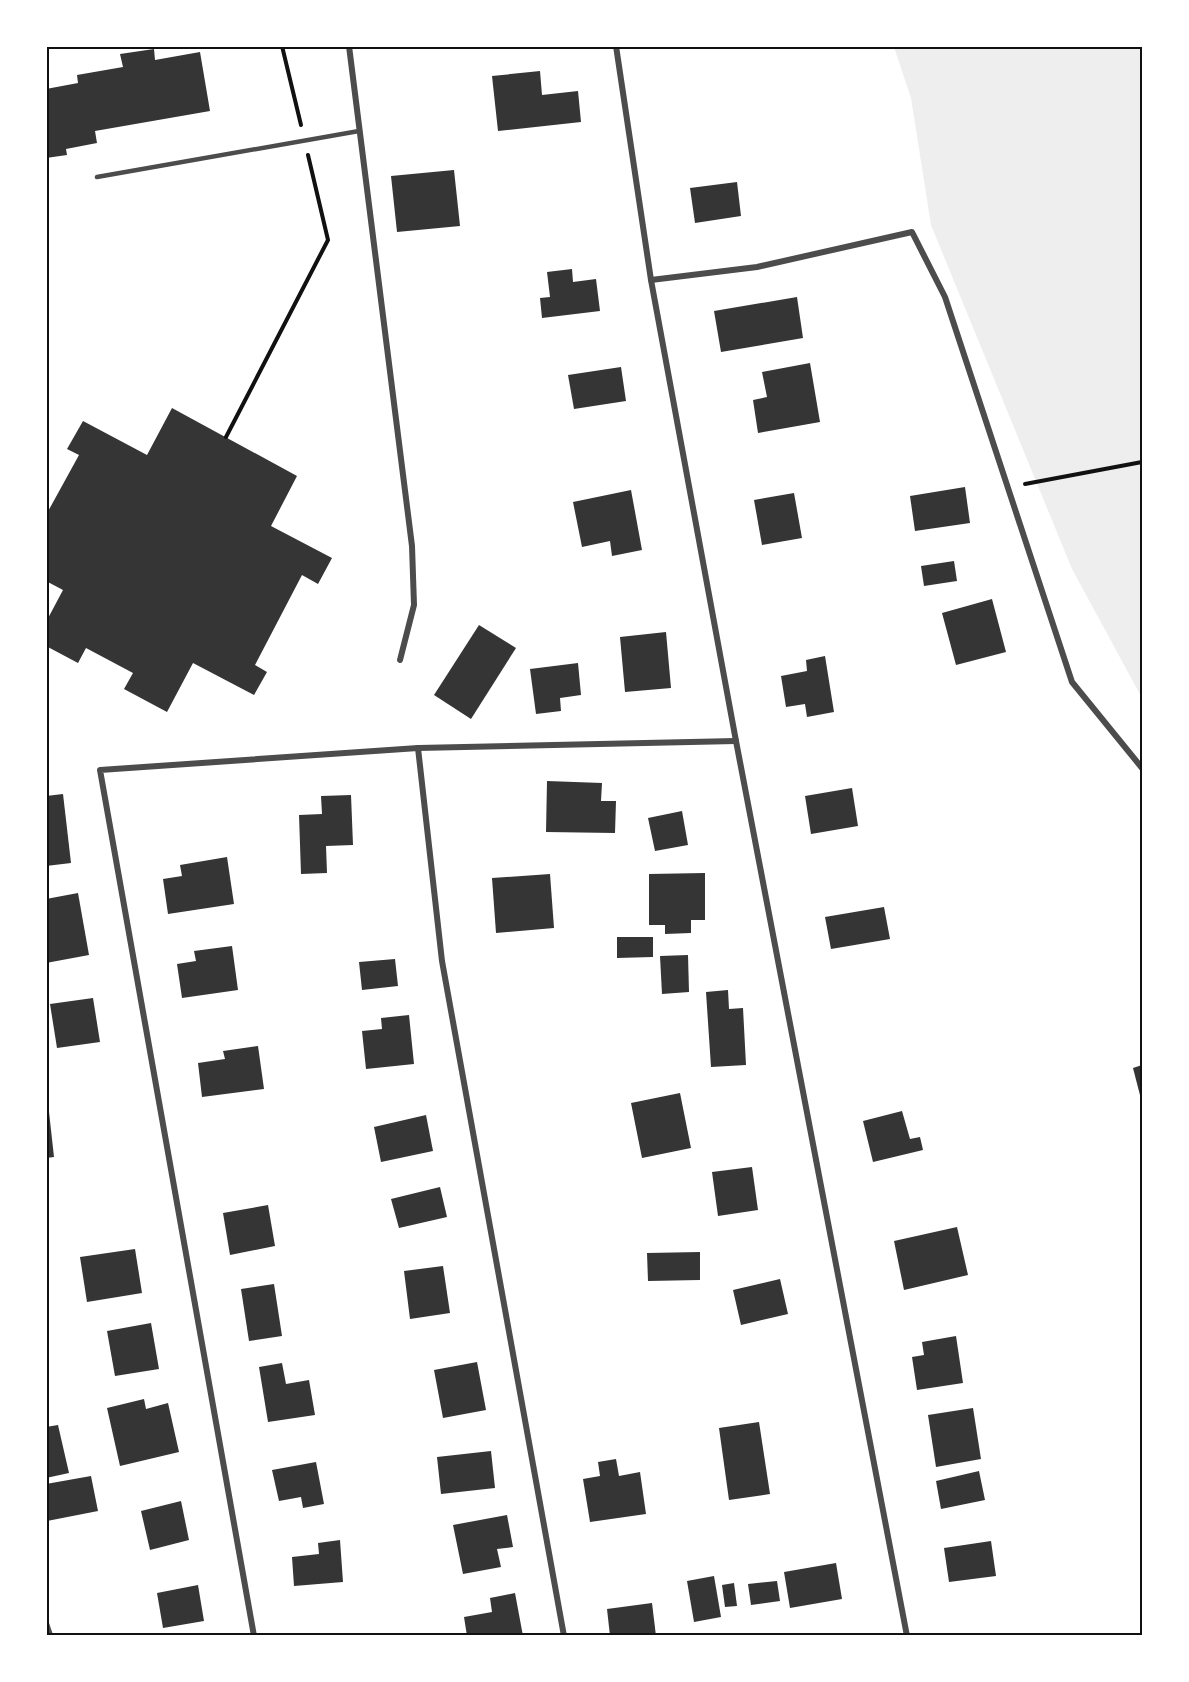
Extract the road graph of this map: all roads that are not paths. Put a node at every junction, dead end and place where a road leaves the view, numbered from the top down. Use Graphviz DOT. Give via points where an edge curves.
graph roads {
  1 [pos="349,46"];
  2 [pos="616,46"];
  3 [pos="359,131"];
  4 [pos="97,177"];
  5 [pos="651,280"];
  6 [pos="400,660"];
  7 [pos="736,741"];
  8 [pos="418,748"];
  9 [pos="1143,768"];
  10 [pos="46,1620"];
  11 [pos="51,1635"];
  12 [pos="254,1635"];
  13 [pos="564,1635"];
  14 [pos="907,1635"];
  1 -- 3 [label="street"];
  2 -- 5 [label="street"];
  3 -- 4 [label="lane"];
  3 -- 6 [label="street" via="412,546 414,604"];
  5 -- 7 [label="street"];
  5 -- 9 [label="street" via="757,267 912,232 945,297 1072,682"];
  7 -- 8 [label="street"];
  7 -- 14 [label="street"];
  8 -- 12 [label="street" via="100,770"];
  8 -- 13 [label="street" via="442,961"];
  10 -- 11 [label="lane"];
}
